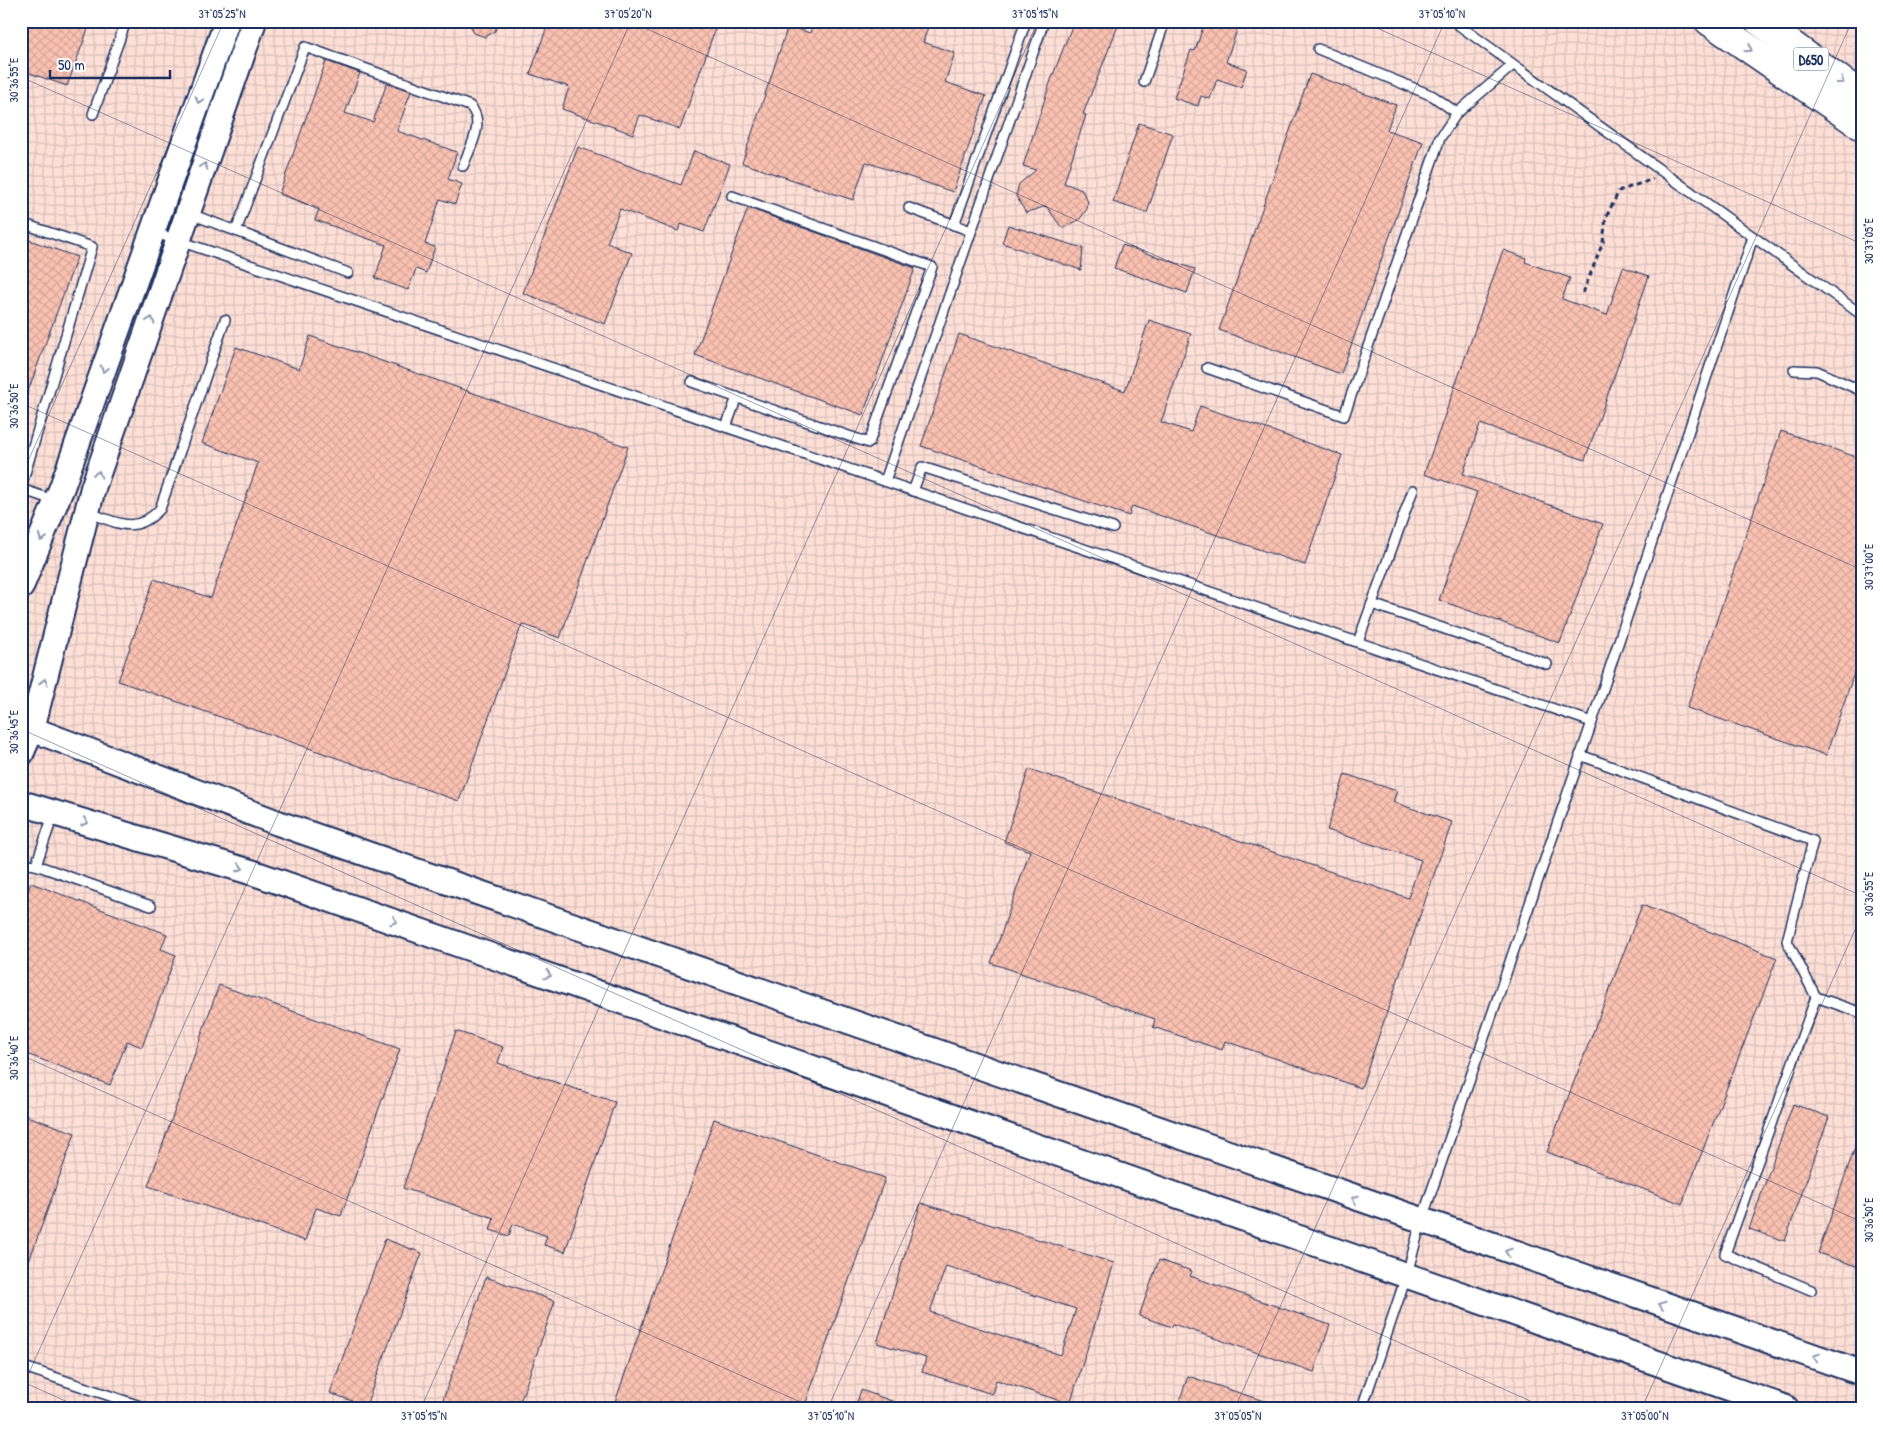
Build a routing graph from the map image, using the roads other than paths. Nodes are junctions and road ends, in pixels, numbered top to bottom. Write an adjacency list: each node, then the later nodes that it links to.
1 (126, 21): 15 (lane)
2 (227, 21): 25 (street, one-way to 25)
3 (254, 21): 20 (street, one-way to 3)
4 (1026, 21): 22 (lane)
5 (1044, 21): 24 (lane)
6 (1165, 21): 12 (lane)
7 (1453, 21): 11 (lane)
8 (1709, 21): 16 (highway, one-way to 16)
9 (1759, 21): 13 (highway, D650, one-way to 13)
10 (1318, 49): 14 (lane)
11 (1514, 65): 14 (lane); 26 (lane)
12 (1144, 82)
13 (1862, 96)
14 (1457, 113): 31 (lane)
15 (93, 114)
16 (1862, 126)
17 (463, 166): 23 (lane)
18 (732, 196): 35 (lane)
19 (909, 208): 22 (lane)
20 (188, 213): 23 (lane); 27 (street)
21 (21, 222): 38 (lane)
22 (954, 224): 24 (lane)
23 (236, 231): 28 (lane)
24 (971, 231): 37 (lane)
25 (153, 232): 27 (lane); 41 (street, one-way to 41)
26 (1753, 237): 29 (lane); 48 (lane)
27 (179, 240): 36 (lane); 42 (street, one-way to 27)
28 (348, 273)
29 (1862, 315)
30 (225, 320): 42 (lane)
31 (1207, 368)
32 (1794, 370): 34 (lane)
33 (692, 382): 35 (lane)
34 (1862, 391)
35 (737, 398): 36 (lane)
36 (726, 427): 37 (lane)
37 (885, 481): 40 (lane)
38 (21, 488): 41 (lane)
39 (1413, 490): 45 (lane)
40 (913, 491): 43 (lane); 46 (lane)
41 (56, 501): 44 (street, one-way to 44)
42 (87, 512): 49 (street, one-way to 42)
43 (1112, 528)
44 (21, 588)
45 (1372, 604): 46 (lane); 47 (lane)
46 (1358, 642): 48 (lane)
47 (1547, 664)
48 (1592, 722): 51 (lane)
49 (26, 727): 50 (street); 59 (street, one-way to 49)
50 (21, 754)
51 (1580, 755): 57 (lane); 59 (lane)
52 (21, 803): 53 (street)
53 (54, 813): 55 (lane); 60 (street, one-way to 60)
54 (21, 863): 55 (lane)
55 (36, 865): 56 (lane)
56 (151, 906)
57 (1816, 996): 58 (lane); 61 (lane)
58 (1862, 1012)
59 (1421, 1222): 60 (lane); 63 (street, one-way to 59)
60 (1407, 1274): 65 (lane); 66 (street)
61 (1811, 1290)
62 (21, 1366): 64 (lane)
63 (1862, 1373)
64 (146, 1408)
65 (1362, 1408)
66 (1786, 1408)

